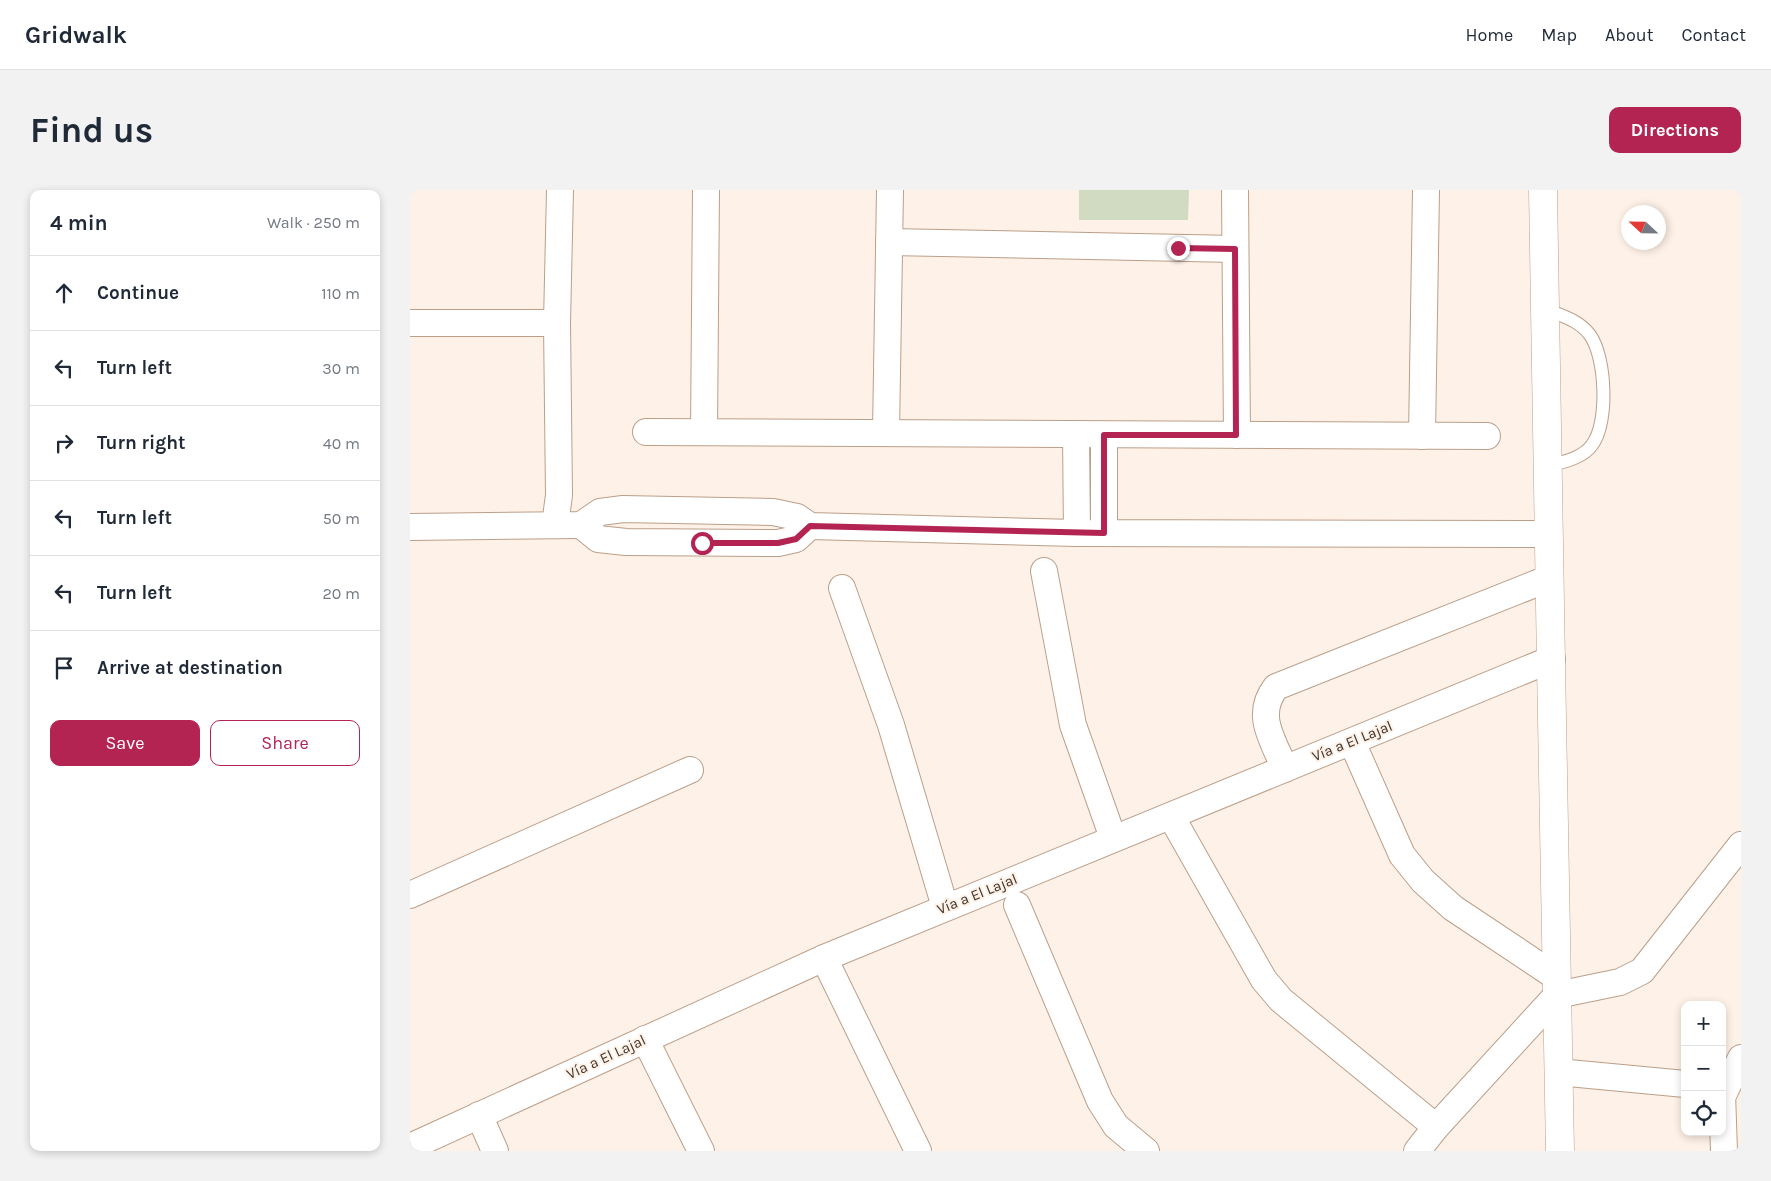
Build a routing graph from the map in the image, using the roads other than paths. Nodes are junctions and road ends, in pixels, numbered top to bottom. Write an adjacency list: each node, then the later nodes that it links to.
1 (560, 190): 11 (street)
2 (706, 190): 13 (street)
3 (890, 190): 7 (street)
4 (1235, 190): 8 (street)
5 (1426, 190): 18 (street)
6 (1543, 190): 9 (street)
7 (889, 242): 8 (street); 14 (street)
8 (1235, 249): 17 (street)
9 (1545, 309): 20 (street); 20 (lane)
10 (410, 323): 11 (street)
11 (557, 323): 21 (street)
12 (646, 432): 13 (street)
13 (704, 432): 14 (street)
14 (886, 433): 15 (street)
15 (1076, 435): 16 (street); 24 (street)
16 (1104, 435): 17 (street); 23 (street)
17 (1236, 435): 18 (street)
18 (1422, 436): 19 (street)
19 (1487, 436)
20 (1548, 466): 25 (street)
21 (555, 525): 22 (street); 24 (street)
22 (410, 527)
23 (1104, 533): 24 (street); 25 (street)
24 (1077, 534)
25 (1549, 534): 27 (street)
26 (1044, 571): 34 (street)
27 (1550, 578): 29 (street); 31 (street)
28 (842, 588): 38 (street)
29 (1552, 659): 30 (street, Vía a El Lajal); 40 (street)
30 (1352, 742): 31 (street, Vía a El Lajal); 40 (street)
31 (1285, 769): 33 (street, Vía a El Lajal)
32 (690, 770): 36 (street)
33 (1171, 816): 34 (street, Vía a El Lajal); 47 (street)
34 (1113, 838): 38 (street, Vía a El Lajal)
35 (1741, 845): 40 (street)
36 (410, 895)
37 (1017, 905): 53 (street)
38 (945, 907): 39 (street, Vía a El Lajal)
39 (824, 958): 41 (street, Vía a El Lajal); 52 (street)
40 (1556, 985): 43 (street); 47 (street)
41 (645, 1039): 46 (street, Vía a El Lajal); 51 (street)
42 (1741, 1058): 45 (street)
43 (1558, 1072): 44 (street); 55 (street)
44 (1681, 1084)
45 (1724, 1091)
46 (479, 1116): 49 (street, Vía a El Lajal); 50 (street)
47 (1436, 1127): 54 (street)
48 (1724, 1136): 56 (street)
49 (410, 1147)
50 (495, 1151)
51 (702, 1151)
52 (918, 1151)
53 (1146, 1151)
54 (1417, 1151)
55 (1560, 1151)
56 (1724, 1151)

